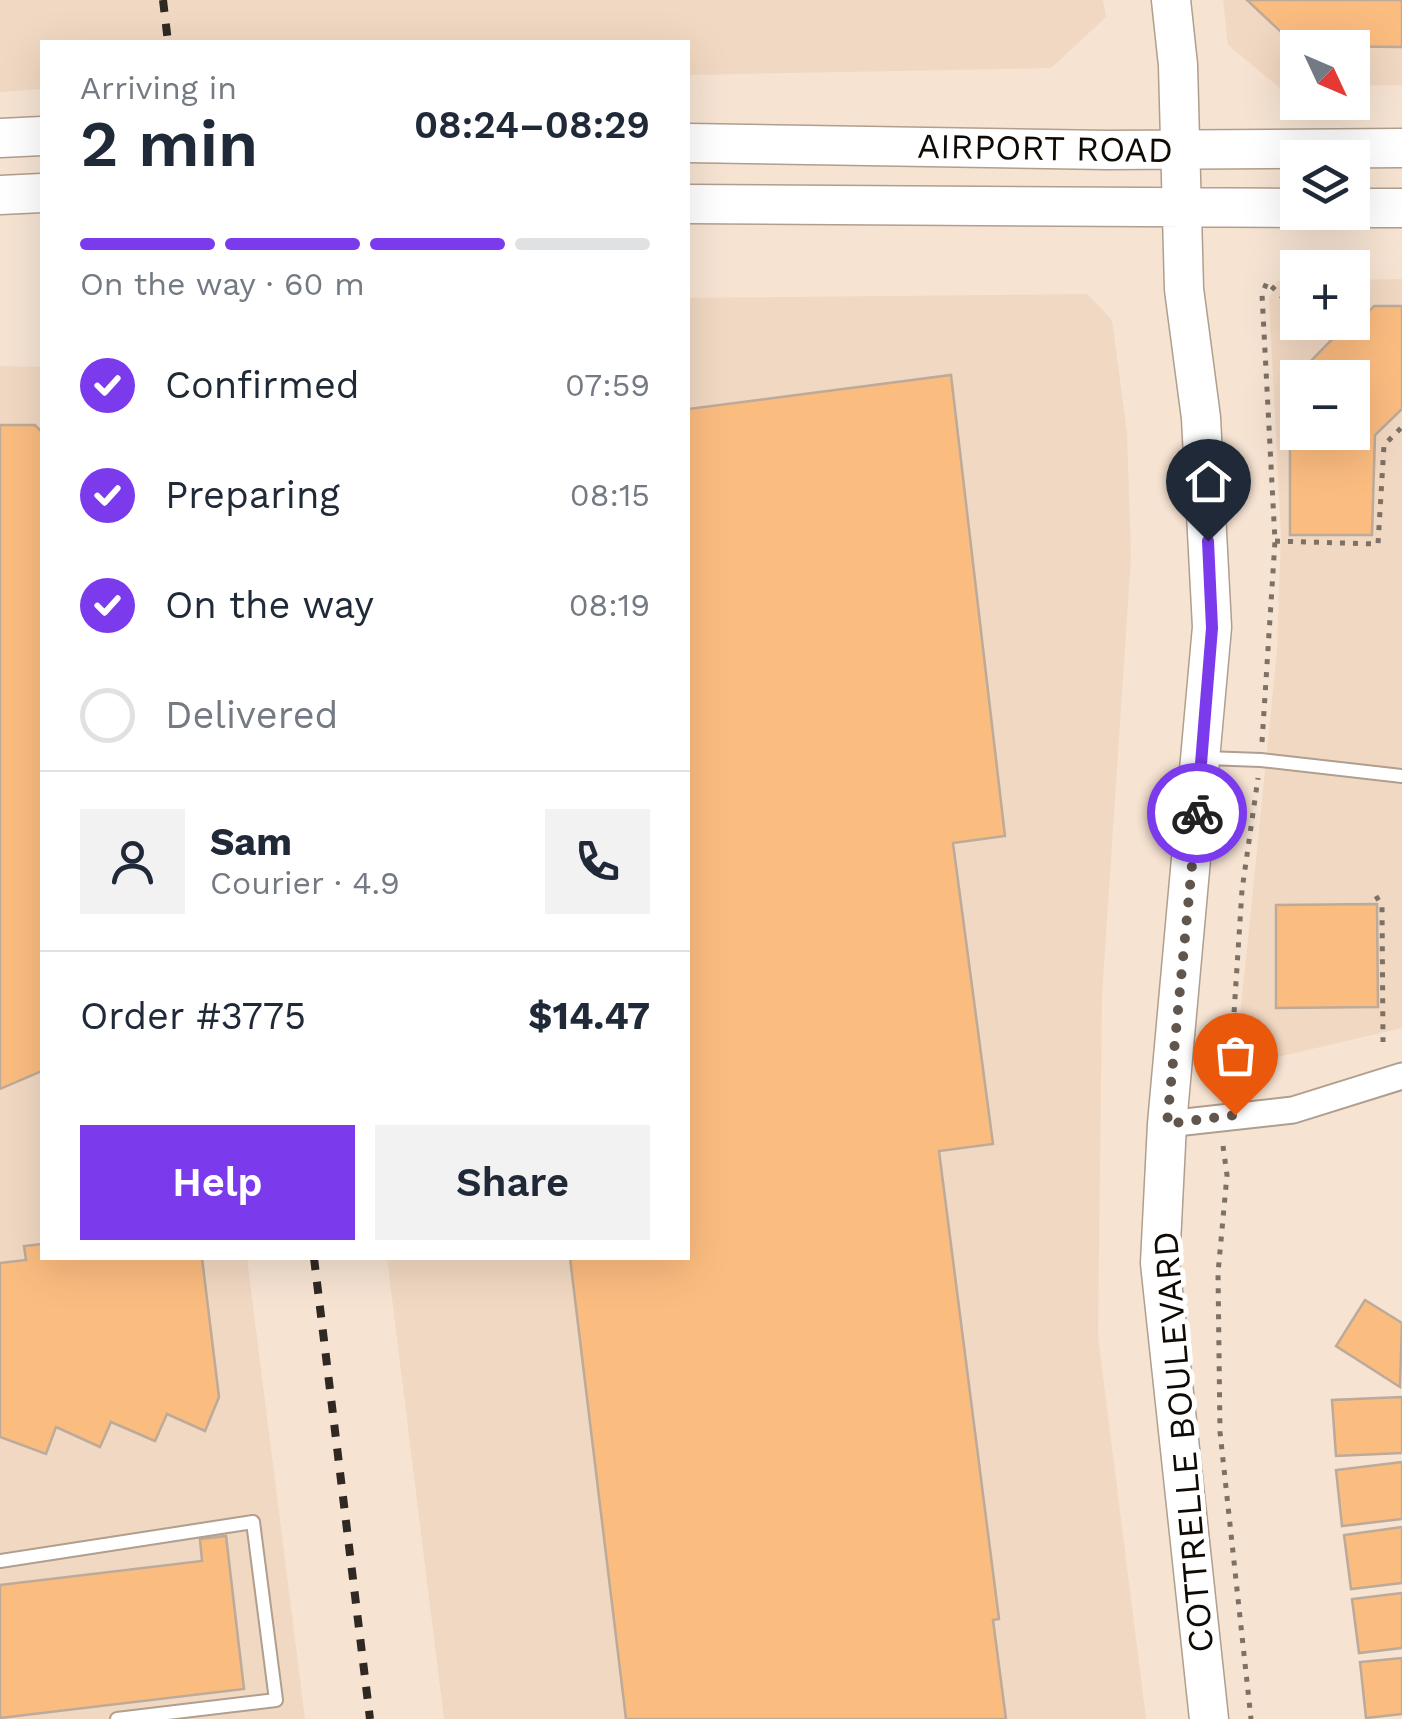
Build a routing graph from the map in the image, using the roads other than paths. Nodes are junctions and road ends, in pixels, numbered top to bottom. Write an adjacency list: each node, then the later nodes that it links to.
1 (1171, 0): 6 (main road, COTTRELLE BOULEVARD)
2 (40, 136): 3 (main road)
3 (0, 138)
4 (690, 143): 6 (main road, AIRPORT ROAD)
5 (1402, 148): 6 (main road, AIRPORT ROAD)
6 (1180, 149): 10 (main road, COTTRELLE BOULEVARD)
7 (40, 194): 8 (main road)
8 (0, 195)
9 (690, 204): 10 (main road, AIRPORT ROAD)
10 (1182, 208): 11 (main road, AIRPORT ROAD); 14 (main road, COTTRELLE BOULEVARD)
11 (1280, 208)
12 (1370, 208): 13 (main road)
13 (1402, 208)
14 (1202, 758): 15 (lane); 17 (main road, COTTRELLE BOULEVARD)
15 (1402, 776)
16 (1402, 1076): 17 (street)
17 (1167, 1124): 20 (main road, COTTRELLE BOULEVARD)
18 (0, 1561): 19 (lane)
19 (118, 1719)
20 (1209, 1719)

